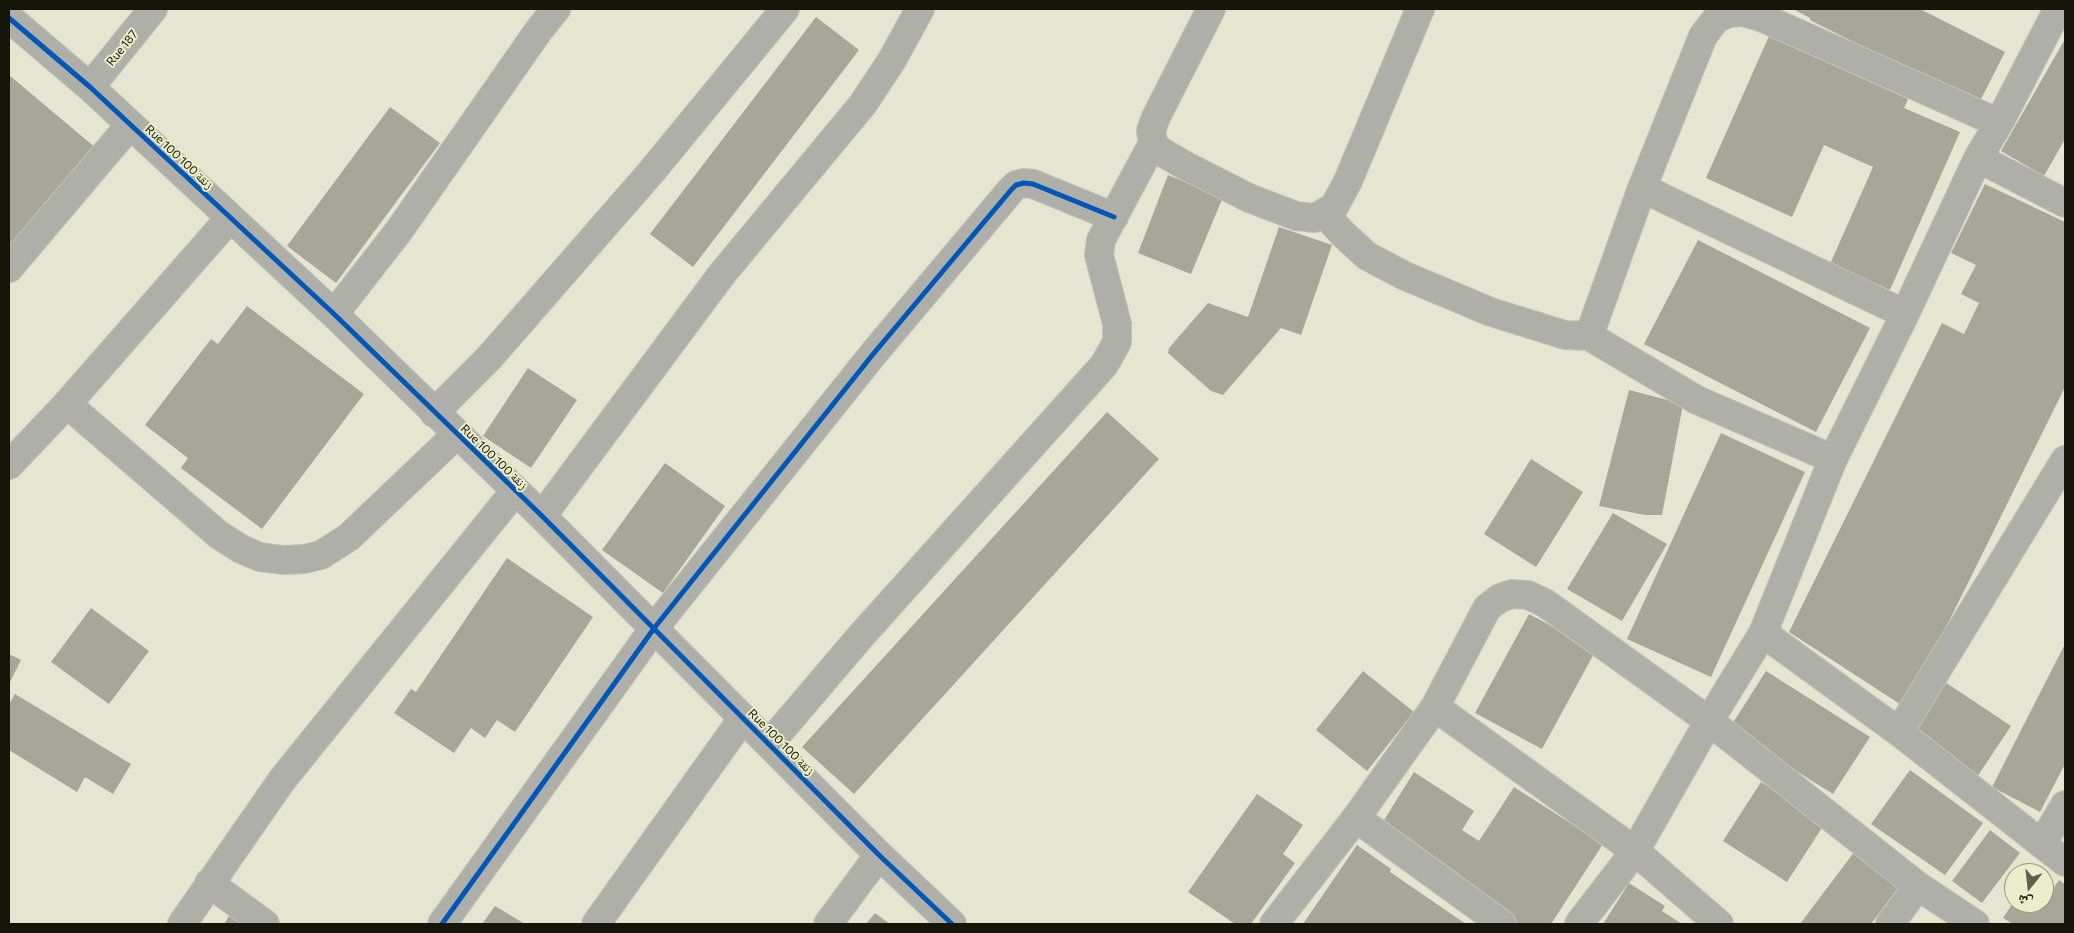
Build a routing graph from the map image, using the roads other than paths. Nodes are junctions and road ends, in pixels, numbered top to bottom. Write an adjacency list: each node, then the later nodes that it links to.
1 (153, 9): 9 (street, Rue 187)
2 (556, 9): 20 (street)
3 (784, 9): 24 (street)
4 (920, 9): 30 (street)
5 (1211, 9): 12 (street)
6 (1420, 9): 16 (street)
7 (2058, 9): 10 (street)
8 (9, 18): 9 (street, Rue 100 زنقة 100)
9 (90, 88): 11 (street, Rue 100 زنقة 100)
10 (1999, 123): 13 (street); 14 (street)
11 (130, 125): 17 (street, Rue 100 زنقة 100); 19 (street)
12 (1153, 143): 16 (street); 18 (street)
13 (1978, 158): 15 (street); 21 (street)
14 (1642, 188): 21 (street); 22 (street)
15 (2065, 203)
16 (1324, 213): 22 (street)
17 (229, 218): 20 (street, Rue 100 زنقة 100); 23 (street)
18 (1114, 218): 31 (street); 37 (street)
19 (9, 268)
20 (334, 314): 24 (street, Rue 100 زنقة 100)
21 (1905, 314): 26 (street)
22 (1589, 336): 26 (street)
23 (67, 404): 25 (street); 28 (street)
24 (434, 413): 25 (street, Rue 100 زنقة 100)
25 (456, 435): 29 (street, Rue 100 زنقة 100)
26 (1833, 459): 32 (street)
27 (2065, 460): 36 (street)
28 (9, 465)
29 (515, 491): 30 (street, Rue 100 زنقة 100); 44 (street)
30 (542, 516): 31 (street, Rue 100 زنقة 100)
31 (654, 628): 34 (street, Rue 100 زنقة 100); 48 (street)
32 (1763, 633): 35 (street); 36 (street)
33 (1435, 707): 35 (street); 39 (street); 41 (street)
34 (743, 718): 37 (street, Rue 100 زنقة 100); 49 (street)
35 (1709, 722): 41 (street); 45 (street)
36 (1899, 732): 40 (street)
37 (769, 744): 42 (street, Rue 100 زنقة 100)
38 (2065, 805): 40 (street)
39 (1356, 818): 52 (street); 53 (street)
40 (2043, 842): 43 (street)
41 (1635, 851): 54 (street); 55 (street)
42 (880, 855): 50 (street); 51 (street, Rue 100 زنقة 100)
43 (2065, 862)
44 (209, 883): 46 (street); 47 (street)
45 (1918, 886): 56 (street); 57 (street)
46 (182, 924)
47 (265, 924)
48 (442, 924)
49 (596, 924)
50 (828, 924)
51 (952, 924)
52 (1274, 924)
53 (1502, 924)
54 (1579, 924)
55 (1719, 924)
56 (1890, 924)
57 (1975, 924)

